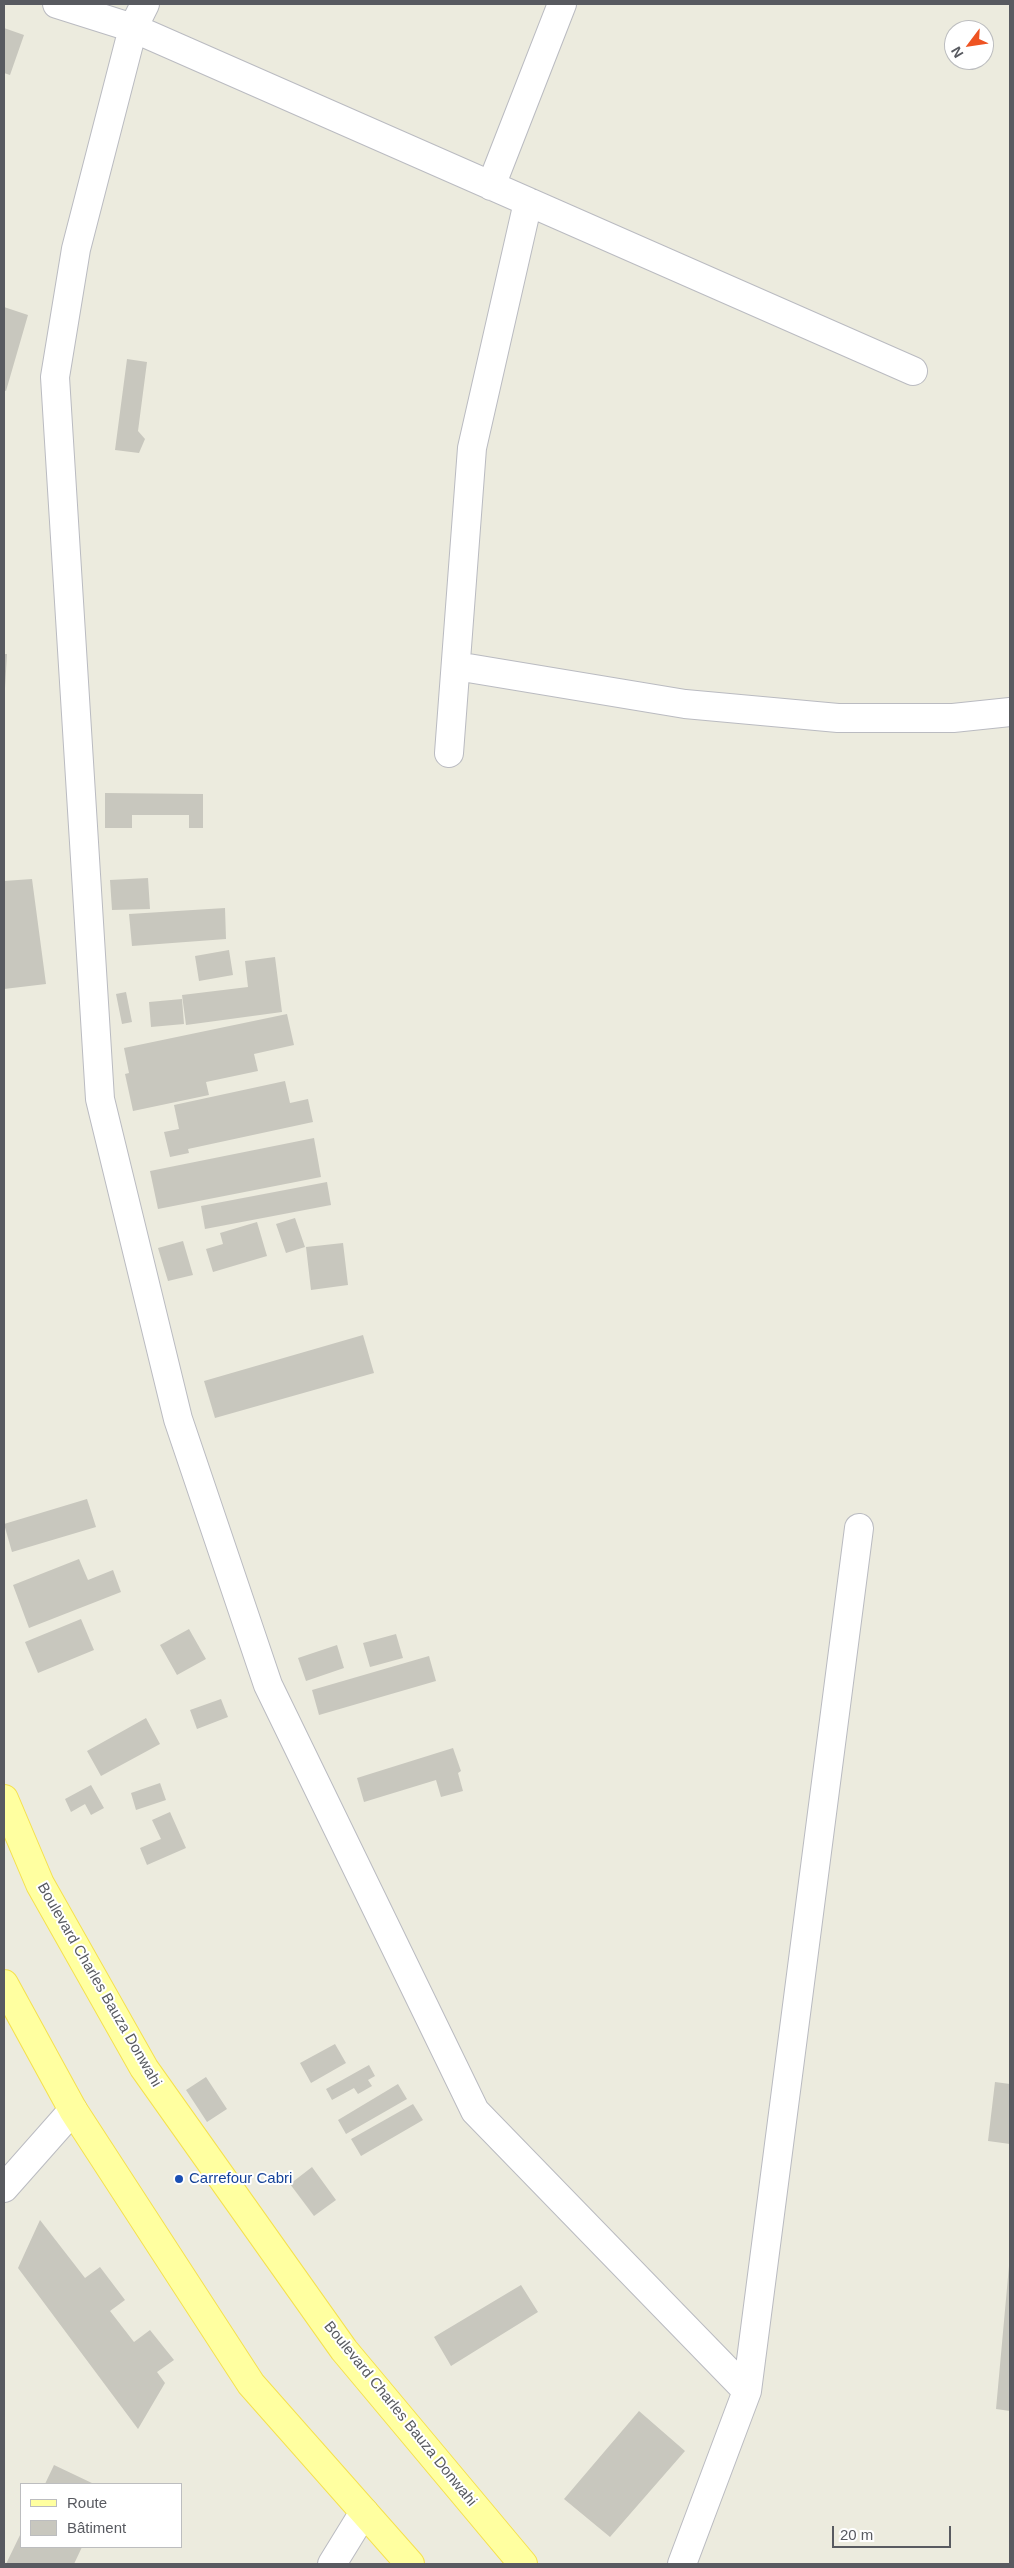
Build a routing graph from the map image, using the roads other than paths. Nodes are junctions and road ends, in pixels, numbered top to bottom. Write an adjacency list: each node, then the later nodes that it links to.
1 (57, 4): 4 (street)
2 (145, 4): 4 (street)
3 (562, 4): 5 (street)
4 (133, 28): 5 (street); 16 (street)
5 (491, 186): 6 (street)
6 (528, 202): 7 (street); 8 (street)
7 (913, 371)
8 (456, 666): 9 (street); 10 (street)
9 (1010, 712)
10 (448, 753)
11 (859, 1528): 16 (street)
12 (4, 1799): 20 (main road, Boulevard Charles Bauza Donwahi)
13 (4, 1984): 14 (main road)
14 (73, 2110): 15 (street); 17 (main road)
15 (4, 2188)
16 (746, 2391): 21 (street)
17 (364, 2512): 18 (street); 19 (main road)
18 (332, 2564)
19 (410, 2564)
20 (523, 2564)
21 (682, 2564)

